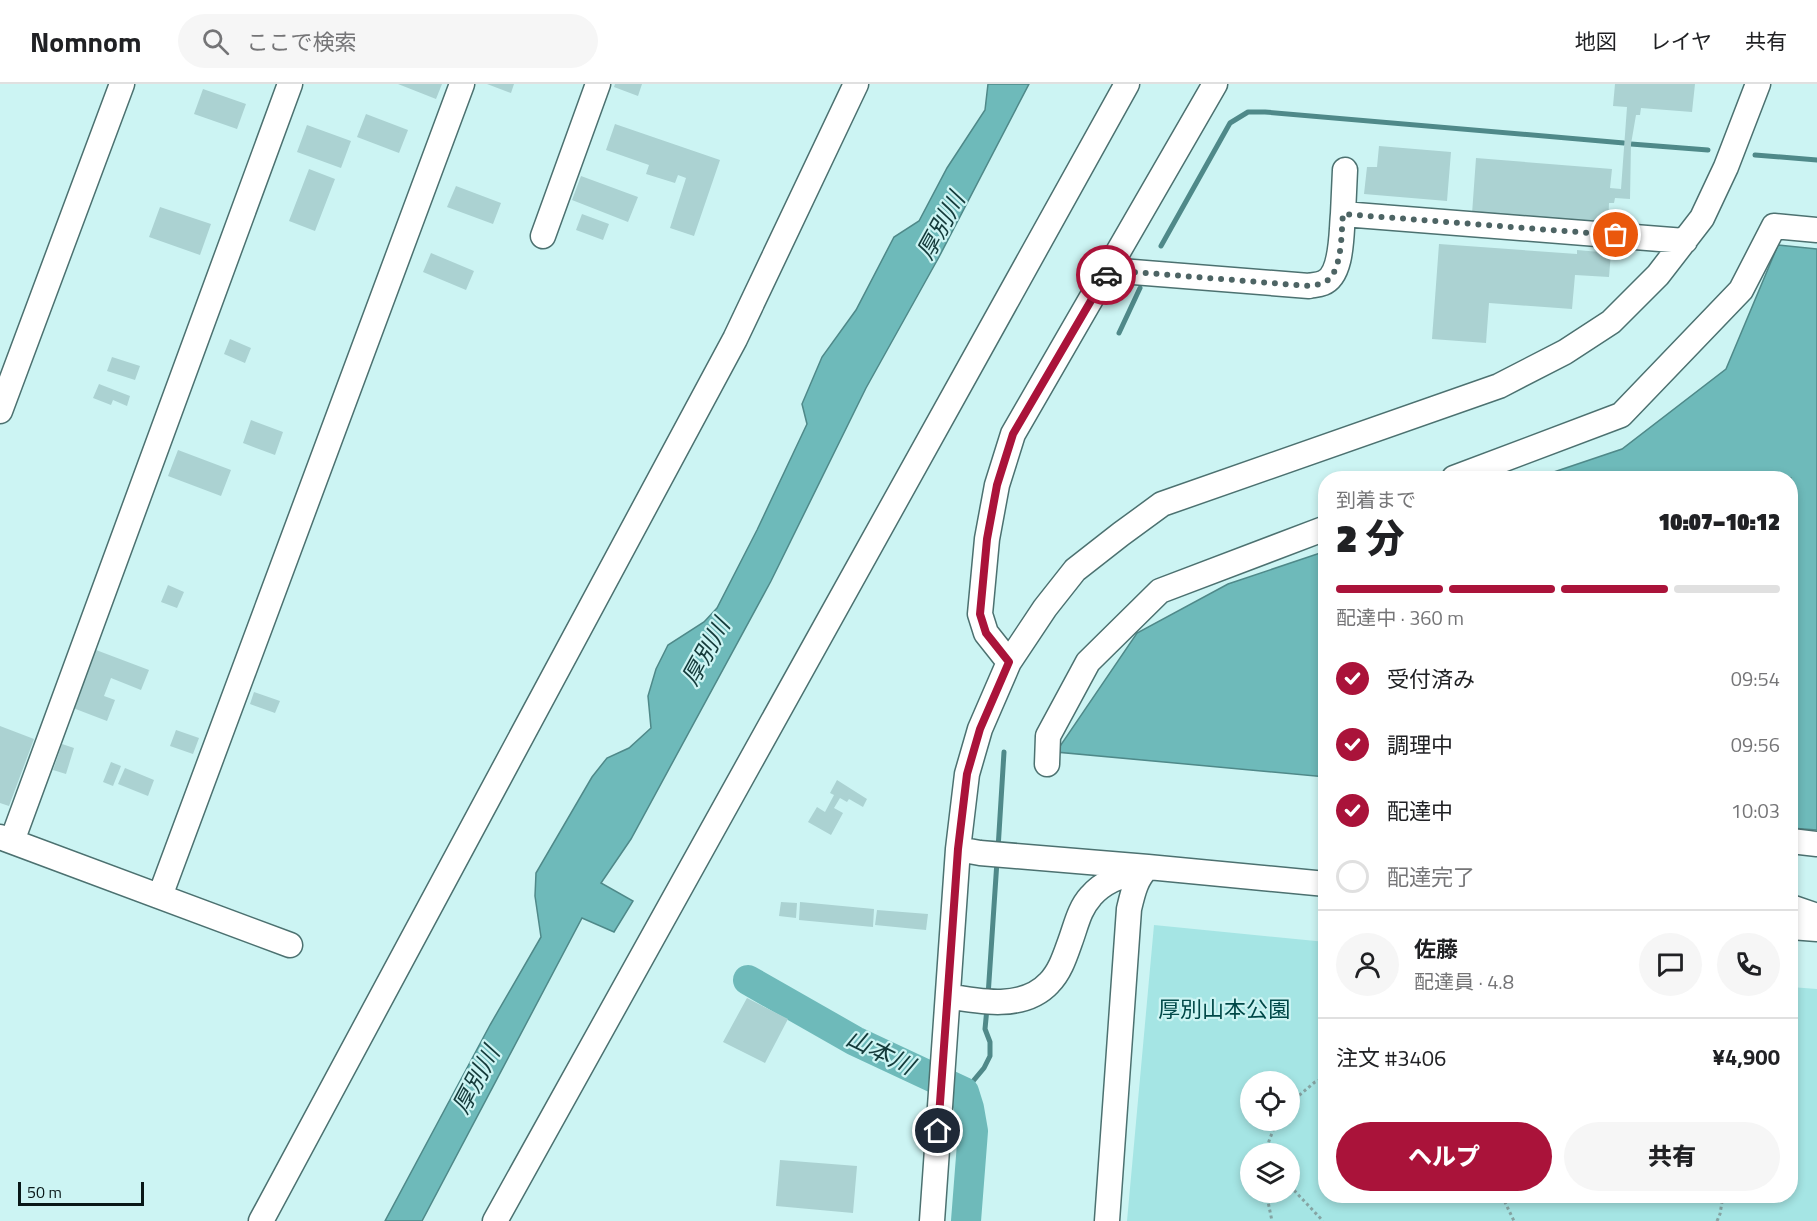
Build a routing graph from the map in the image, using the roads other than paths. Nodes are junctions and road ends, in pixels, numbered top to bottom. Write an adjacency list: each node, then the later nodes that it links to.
1 (123, 84): 15 (street)
2 (290, 84): 20 (street)
3 (462, 84): 26 (street)
4 (598, 84): 12 (street)
5 (856, 84): 35 (street)
6 (1127, 84): 36 (street)
7 (1215, 84): 14 (street)
8 (1758, 84): 13 (street)
9 (1345, 170): 10 (street)
10 (1343, 214): 13 (street); 14 (street)
11 (1817, 230): 16 (street)
12 (543, 236)
13 (1685, 241): 18 (street)
14 (1108, 270): 18 (street)
15 (0, 411)
16 (1473, 471)
17 (1318, 531): 19 (street)
18 (1009, 662): 23 (street)
19 (1047, 764)
20 (6, 839): 26 (street)
21 (1798, 842): 22 (street)
22 (1817, 844)
23 (969, 851): 24 (street); 34 (street)
24 (1148, 867): 25 (street); 34 (street); 38 (street)
25 (1318, 883)
26 (160, 896): 33 (street)
27 (1798, 910): 28 (street)
28 (1817, 916)
29 (1798, 927): 30 (street)
30 (1817, 928)
31 (1817, 934): 32 (street)
32 (1798, 935)
33 (290, 945)
34 (959, 998): 37 (street)
35 (261, 1221)
36 (495, 1221)
37 (932, 1221)
38 (1107, 1221)

